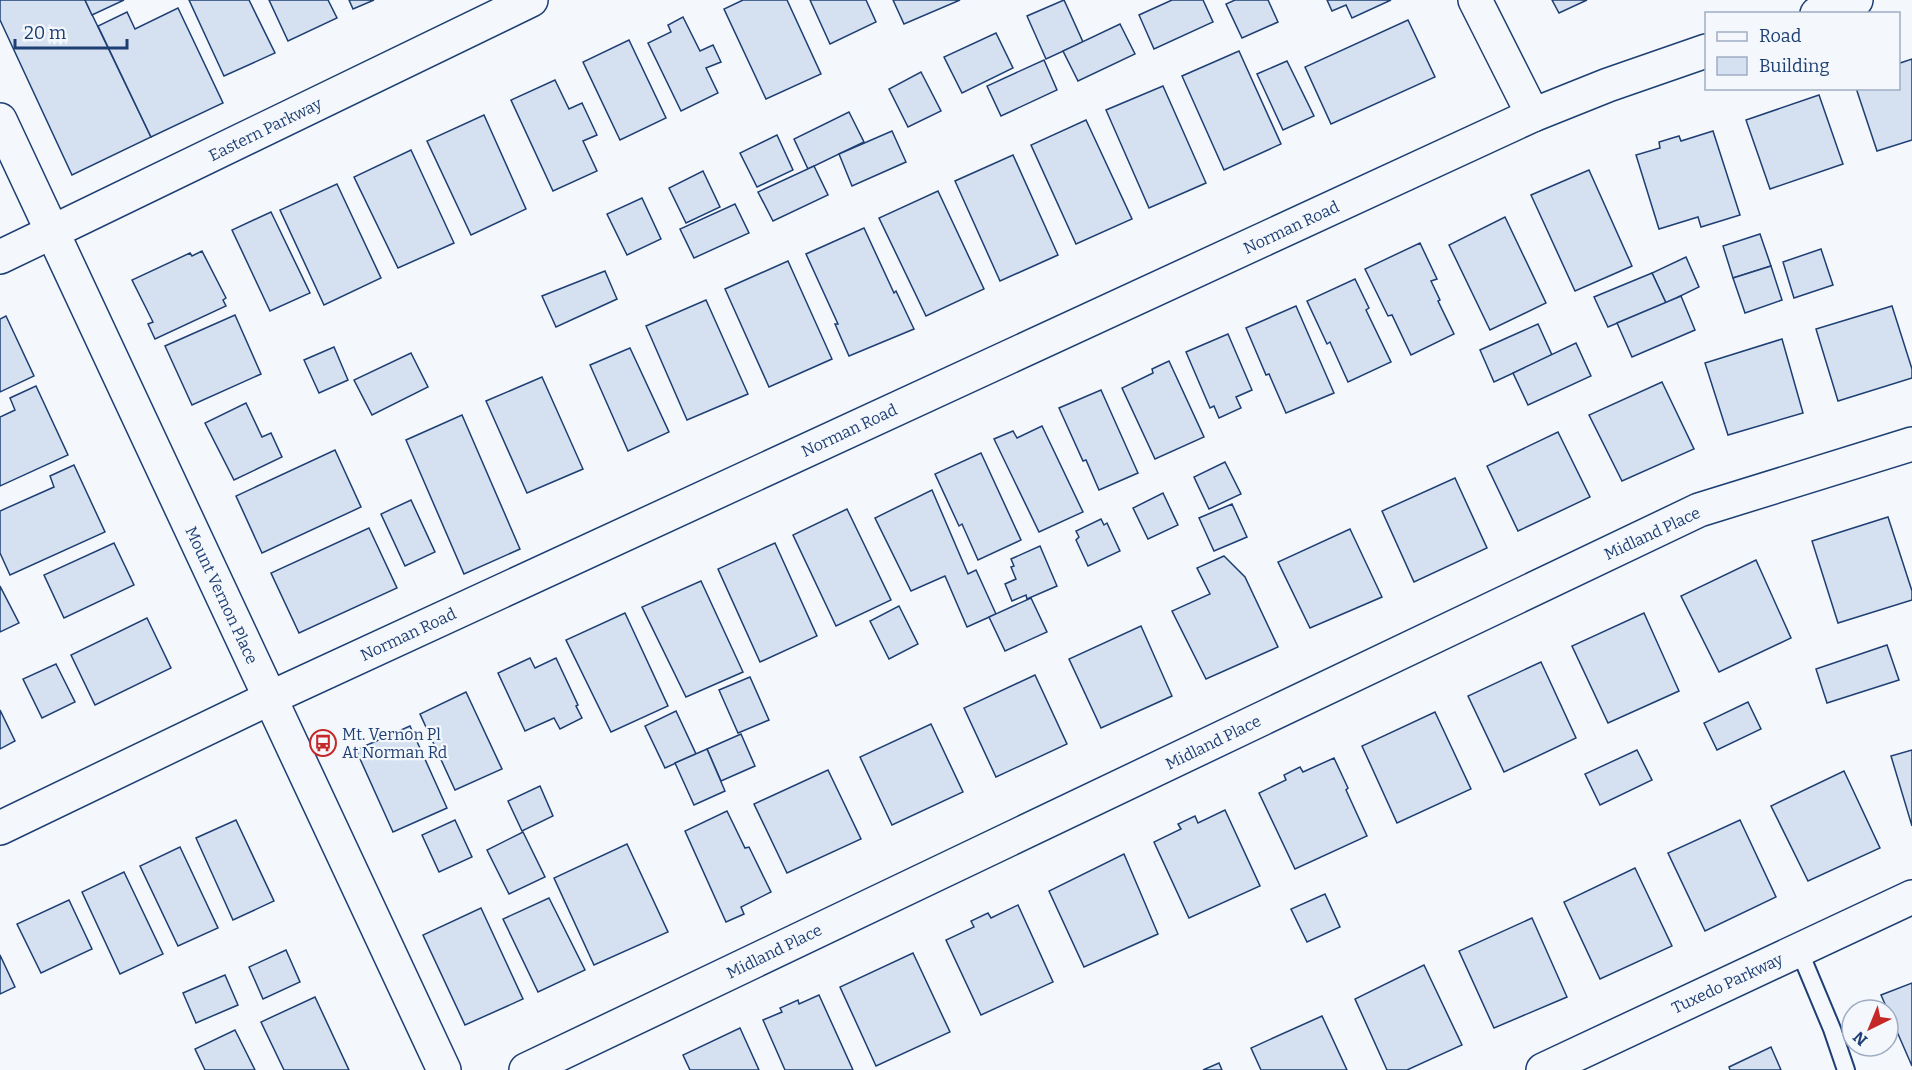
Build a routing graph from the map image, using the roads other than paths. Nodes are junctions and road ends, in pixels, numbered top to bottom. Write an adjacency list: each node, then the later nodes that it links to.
1 (531, 0): 8 (street, Eastern Parkway)
2 (1475, 0): 6 (street)
3 (1856, 0): 4 (street)
4 (1823, 12)
5 (1705, 52): 6 (street, Norman Road)
6 (1533, 115): 11 (street, Norman Road)
7 (0, 120): 8 (street, Mount Vernon Place)
8 (52, 232): 9 (street, Eastern Parkway); 11 (street, Mount Vernon Place)
9 (0, 257)
10 (1912, 444): 16 (street, Midland Place)
11 (270, 698): 12 (street, Norman Road); 15 (street, Mount Vernon Place)
12 (0, 828)
13 (1912, 897): 14 (street, Tuxedo Parkway)
14 (1799, 950): 17 (street, Tuxedo Parkway); 18 (lane)
15 (444, 1070)
16 (526, 1070)
17 (1543, 1070)
18 (1846, 1070)

